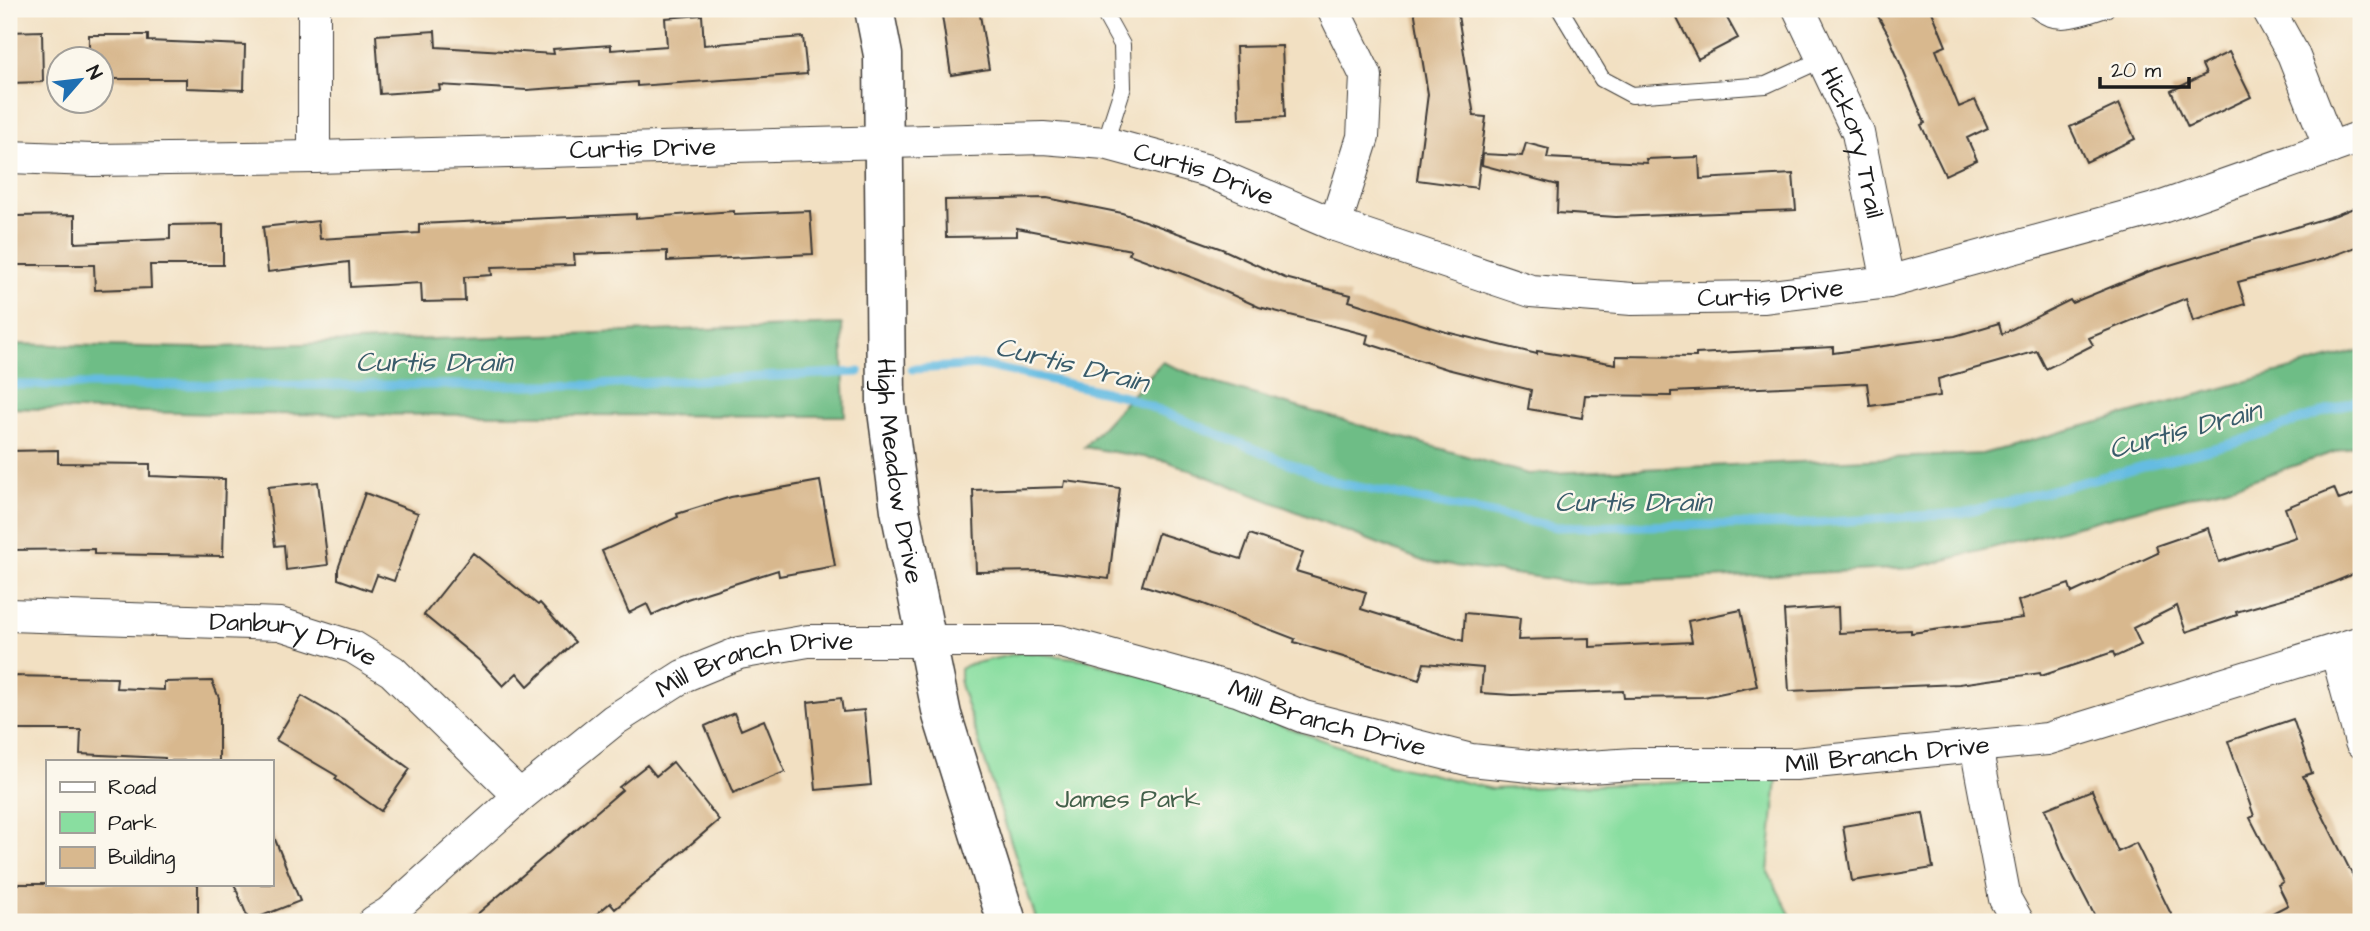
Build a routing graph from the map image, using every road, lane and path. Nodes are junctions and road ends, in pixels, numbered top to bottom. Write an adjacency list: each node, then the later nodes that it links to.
1 (314, 9): 16 (street)
2 (874, 9): 12 (street, High Meadow Drive)
3 (1102, 9): 13 (lane)
4 (1333, 9): 17 (street)
5 (1560, 9): 10 (lane)
6 (1799, 9): 10 (street, Hickory Trail)
7 (2035, 9): 8 (lane)
8 (2106, 9)
9 (2268, 9): 14 (street)
10 (1823, 59): 18 (street, Hickory Trail)
11 (2361, 137): 14 (street, Curtis Drive)
12 (883, 143): 13 (street, Curtis Drive); 16 (street, Curtis Drive); 20 (street, High Meadow Drive)
13 (1105, 143): 17 (street, Curtis Drive)
14 (2330, 148): 18 (street, Curtis Drive)
15 (9, 157): 16 (street, Curtis Drive)
16 (314, 157)
17 (1335, 225): 18 (street, Curtis Drive)
18 (1888, 282)
19 (9, 615): 24 (street, Danbury Drive)
20 (925, 642): 23 (street, Mill Branch Drive); 24 (street, Mill Branch Drive); 26 (street, High Meadow Drive)
21 (2349, 646): 22 (street); 23 (street, Mill Branch Drive)
22 (2361, 742)
23 (1976, 746): 27 (street)
24 (520, 796): 25 (street, Mill Branch Drive)
25 (374, 922)
26 (1007, 922)
27 (2018, 922)

